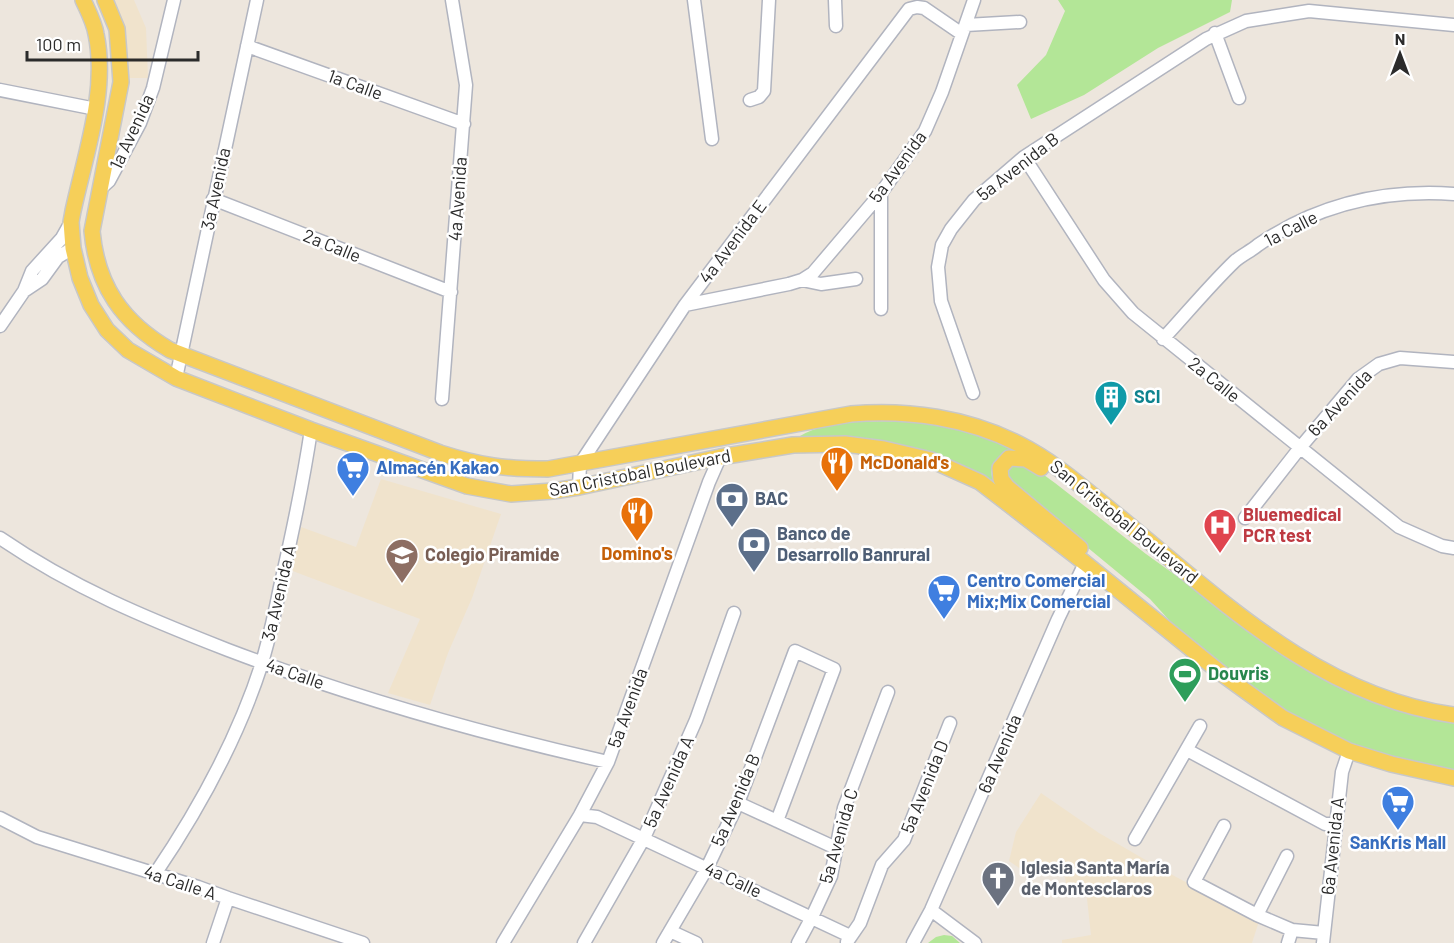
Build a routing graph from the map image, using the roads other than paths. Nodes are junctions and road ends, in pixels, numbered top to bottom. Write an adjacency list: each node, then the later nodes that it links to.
1 (83, 0): 19 (main road, San Cristobal Boulevard)
2 (105, 0): 23 (main road, San Cristobal Boulevard)
3 (174, 0): 23 (street, 1a Avenida)
4 (257, 0): 15 (street, 3a Avenida)
5 (452, 0): 20 (street, 4a Avenida)
6 (694, 0): 21 (street)
7 (769, 0): 18 (street)
8 (835, 0): 12 (street)
9 (974, 0): 13 (street, 5a Avenida)
10 (1020, 22): 13 (street)
11 (1454, 25): 14 (street, 5a Avenida B)
12 (836, 26)
13 (964, 29): 24 (street, 5a Avenida); 33 (street, 4a Avenida E)
14 (1210, 36): 17 (street); 22 (street, 5a Avenida B)
15 (247, 46): 20 (street, 1a Calle); 26 (street, 3a Avenida)
16 (0, 90): 19 (street)
17 (1239, 98)
18 (750, 100)
19 (96, 110): 27 (main road, San Cristobal Boulevard)
20 (464, 124): 32 (street, 4a Avenida)
21 (712, 138)
22 (1024, 157): 36 (street, 2a Calle); 40 (street, 5a Avenida B)
23 (100, 189): 37 (main road, San Cristobal Boulevard)
24 (881, 193): 30 (street, 5a Avenida); 34 (street)
25 (1454, 194): 36 (street, 1a Calle)
26 (213, 199): 32 (street, 2a Calle); 37 (street, 3a Avenida)
27 (71, 222): 28 (main road, San Cristobal Boulevard); 31 (street)
28 (73, 248): 31 (street); 39 (main road, San Cristobal Boulevard)
29 (856, 279): 30 (street)
30 (802, 280): 33 (street)
31 (24, 291): 35 (street)
32 (451, 292): 41 (street, 4a Avenida)
33 (685, 305): 46 (street, 4a Avenida E)
34 (881, 309)
35 (2, 320)
36 (1163, 339): 44 (street, 2a Calle)
37 (182, 354): 39 (street, 3a Avenida); 46 (main road, San Cristobal Boulevard)
38 (1454, 362): 44 (street, 6a Avenida)
39 (176, 378): 43 (main road, San Cristobal Boulevard)
40 (973, 393)
41 (442, 399)
42 (813, 420): 45 (main road); 46 (main road, San Cristobal Boulevard); 52 (main road, San Cristobal Boulevard)
43 (311, 430): 47 (main road, San Cristobal Boulevard); 55 (street, 3a Avenida A)
44 (1299, 448): 48 (street, 6a Avenida); 50 (street, 2a Calle)
45 (720, 458): 47 (main road, San Cristobal Boulevard); 51 (main road, San Cristobal Boulevard); 62 (street, 5a Avenida)
46 (580, 464): 47 (street)
47 (579, 487)
48 (1245, 518)
49 (0, 538): 55 (street, 4a Calle)
50 (1454, 548)
51 (1085, 563): 54 (main road, San Cristobal Boulevard); 77 (street, 6a Avenida)
52 (1194, 578): 54 (main road); 57 (main road, San Cristobal Boulevard)
53 (734, 613): 70 (street, 5a Avenida A)
54 (1182, 642): 61 (main road, San Cristobal Boulevard)
55 (262, 663): 62 (street, 4a Calle); 75 (street, 3a Avenida A)
56 (888, 692): 72 (street, 5a Avenida C)
57 (1454, 716)
58 (950, 723): 83 (street, 5a Avenida D)
59 (1200, 726): 60 (street)
60 (1187, 750): 68 (street); 71 (street)
61 (1349, 750): 63 (main road, San Cristobal Boulevard); 68 (street, 6a Avenida A)
62 (608, 762): 65 (street, 5a Avenida)
63 (1454, 778)
64 (738, 803): 67 (street); 67 (street, 5a Avenida B); 74 (street, 5a Avenida B)
65 (580, 815): 70 (street, 4a Calle); 86 (street, 5a Avenida)
66 (0, 818): 75 (street, 4a Calle A)
67 (777, 821): 72 (street)
68 (1335, 824): 82 (street, 6a Avenida A)
69 (1224, 826): 78 (street)
70 (644, 838): 74 (street, 4a Calle); 87 (street, 5a Avenida A)
71 (1135, 839)
72 (836, 848): 79 (street, 5a Avenida C)
73 (1287, 856): 78 (street)
74 (707, 868): 79 (street, 4a Calle); 81 (street, 5a Avenida B)
75 (155, 874): 76 (street, 4a Calle A)
76 (228, 898): 84 (street); 85 (street, 4a Calle A)
77 (931, 910): 91 (street, 6a Avenida); 92 (street)
78 (1257, 915): 80 (street)
79 (812, 917): 83 (street, 4a Calle); 90 (street, 5a Avenida C)
80 (1292, 930): 82 (street); 93 (street)
81 (670, 931): 88 (street, 5a Avenida B); 89 (street)
82 (1324, 938)
83 (848, 940)
84 (213, 943)
85 (363, 943)
86 (503, 943)
87 (584, 943)
88 (663, 943)
89 (696, 943)
90 (798, 943)
91 (913, 943)
92 (975, 943)
93 (1288, 943)

